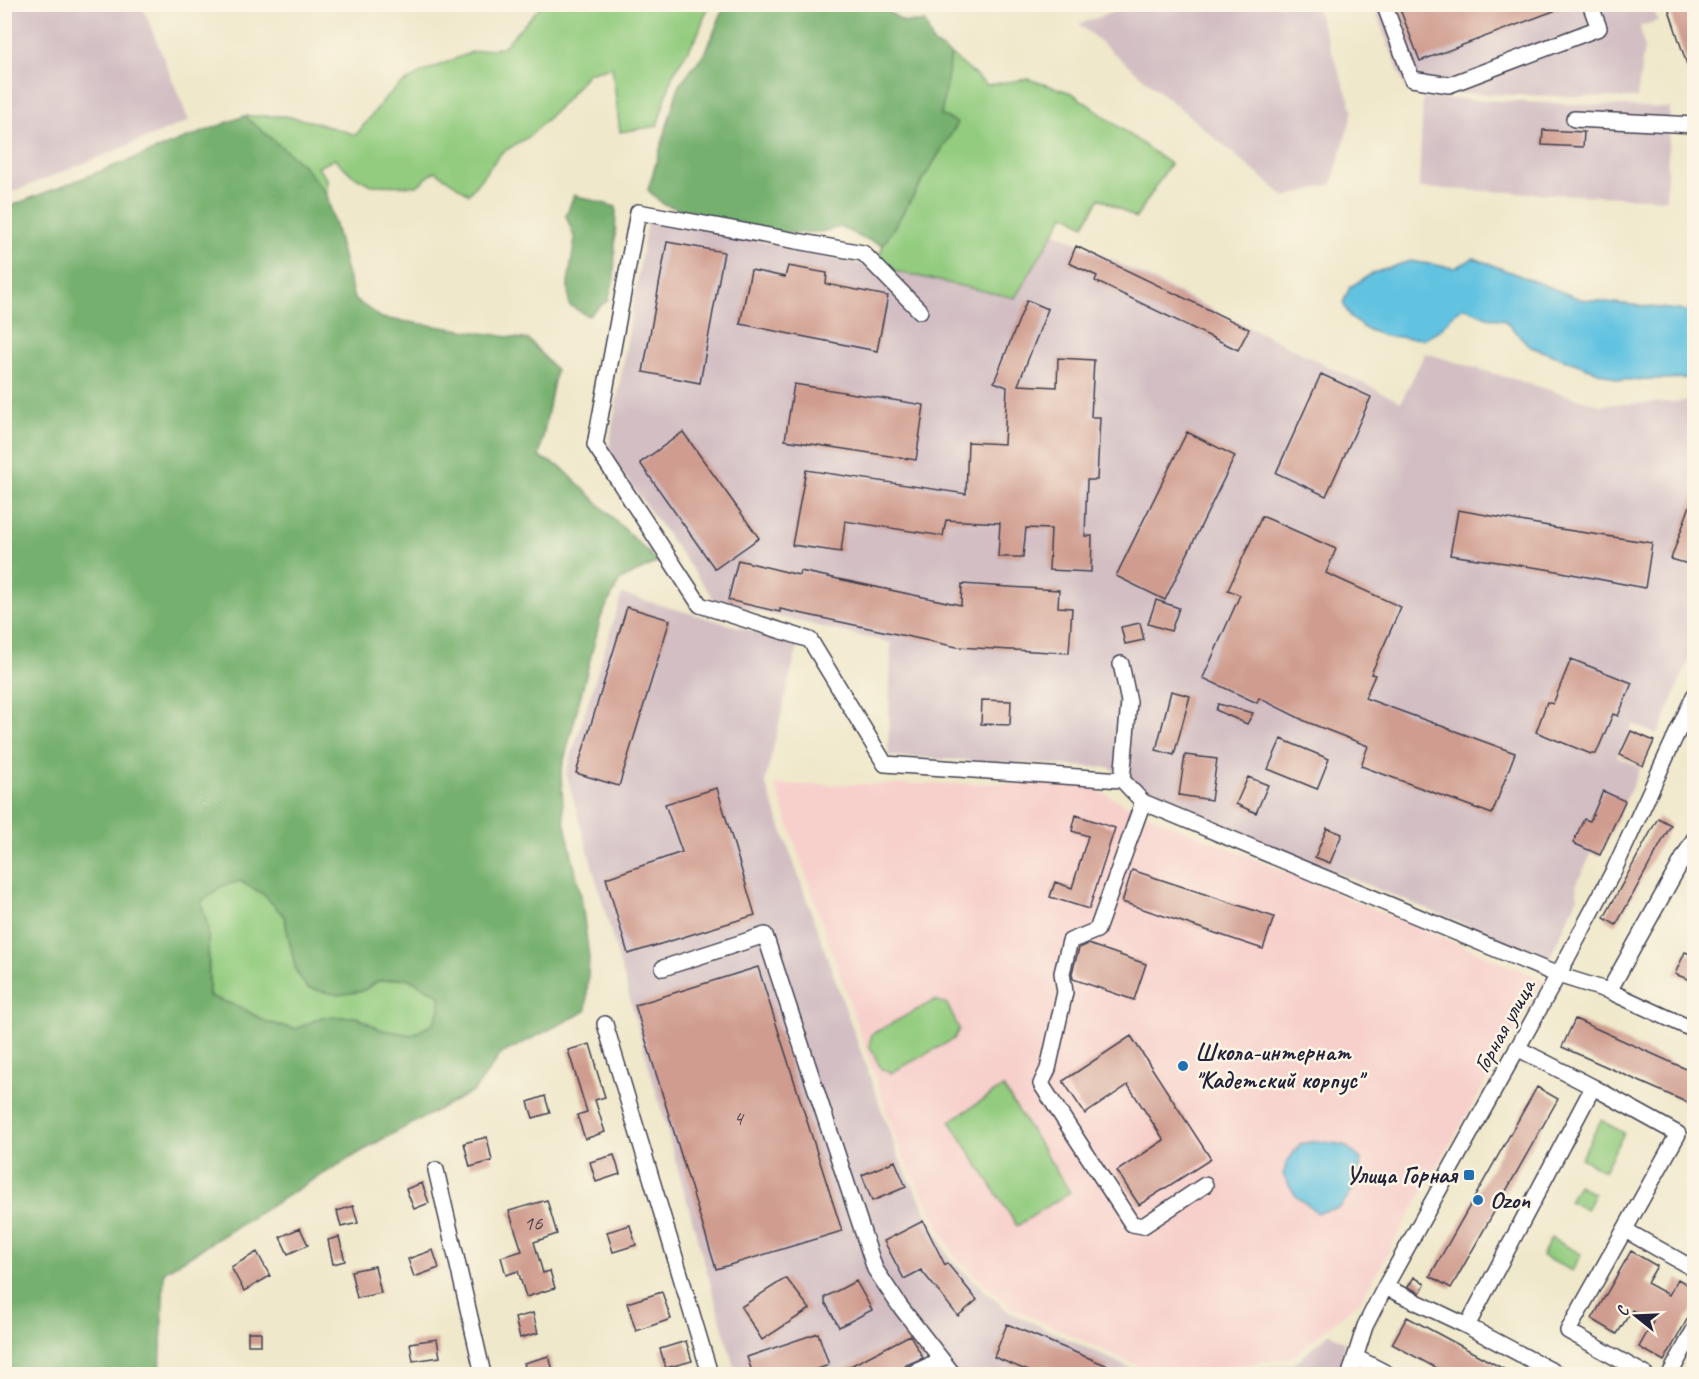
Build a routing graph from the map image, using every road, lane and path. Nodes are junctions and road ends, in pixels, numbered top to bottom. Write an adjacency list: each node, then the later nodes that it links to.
1 (1384, 4): 2 (street)
2 (1590, 4)
3 (1574, 119): 4 (street)
4 (1695, 124)
5 (920, 311): 8 (street)
6 (1122, 664): 8 (street)
7 (1695, 696): 12 (street, Горная улица)
8 (1122, 780): 9 (street)
9 (1143, 802): 12 (street); 19 (street)
10 (1695, 839): 13 (street)
11 (663, 968): 26 (street)
12 (1558, 975): 13 (street); 16 (street, Горная улица)
13 (1609, 991): 15 (street)
14 (605, 1024): 29 (street)
15 (1695, 1030)
16 (1517, 1048): 17 (street); 22 (street, Горная улица)
17 (1593, 1087): 20 (street); 23 (street)
18 (436, 1170): 28 (street)
19 (1205, 1185)
20 (1624, 1230): 21 (street); 27 (street)
21 (1695, 1269)
22 (1384, 1287): 23 (street); 25 (street, Горная улица)
23 (1467, 1326): 34 (street)
24 (1695, 1330): 35 (street)
25 (1355, 1357): 32 (street, Горная улица); 33 (street)
26 (941, 1360): 30 (street); 31 (street)
27 (1641, 1373)
28 (483, 1374)
29 (710, 1374)
30 (911, 1374)
31 (953, 1374)
32 (1350, 1374)
33 (1388, 1374)
34 (1558, 1374)
35 (1670, 1374)

